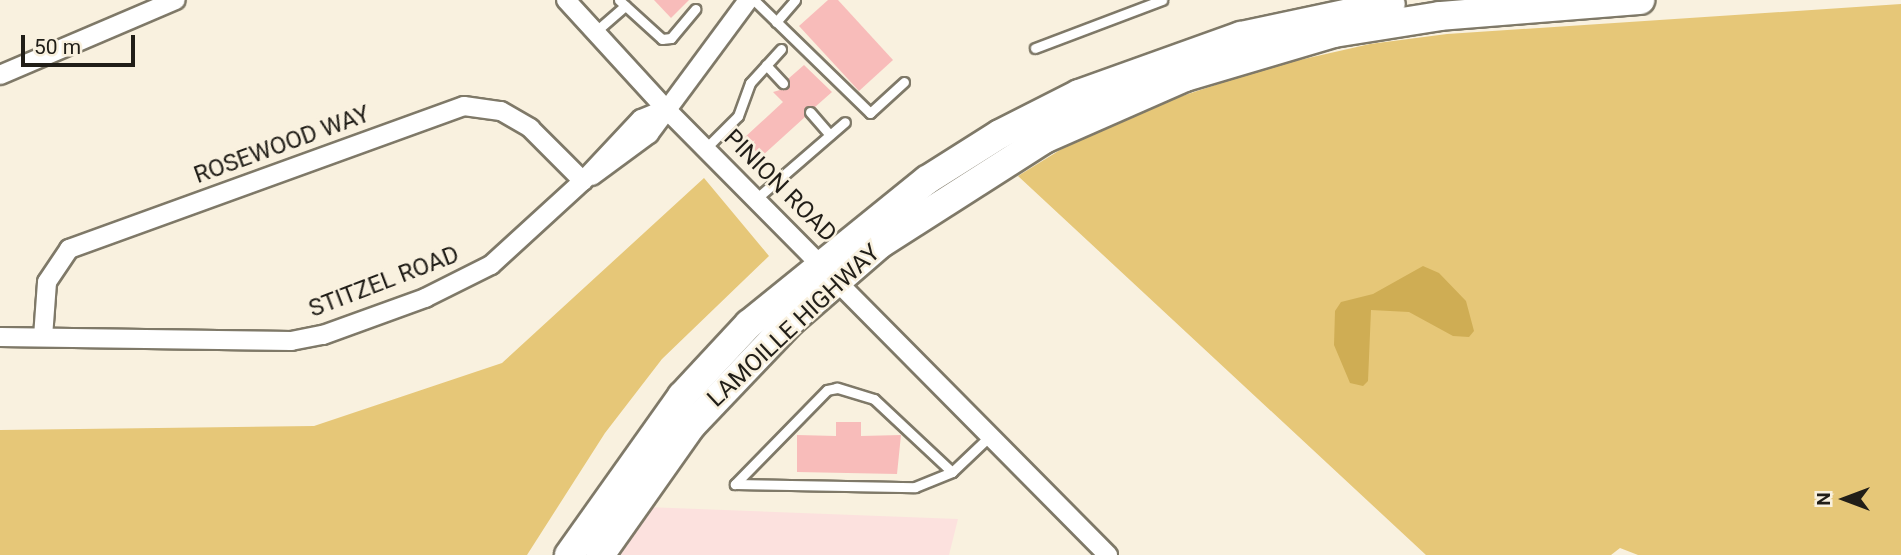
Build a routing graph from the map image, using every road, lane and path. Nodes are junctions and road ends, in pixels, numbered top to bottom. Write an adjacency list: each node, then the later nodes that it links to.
1 (176, 0): 15 (street)
2 (566, 0): 11 (street, PINION ROAD)
3 (795, 0): 10 (lane)
4 (1162, 0): 12 (lane)
5 (1427, 0): 25 (main road, LAMOILLE HIGHWAY)
6 (1640, 0): 25 (main road, LAMOILLE HIGHWAY)
7 (744, 2): 10 (lane); 18 (street, STITZEL ROAD)
8 (622, 3): 9 (lane); 11 (lane)
9 (695, 9)
10 (776, 22): 16 (lane)
11 (595, 32): 18 (street, PINION ROAD)
12 (1035, 48)
13 (781, 50): 14 (lane)
14 (766, 65): 17 (lane); 22 (lane)
15 (0, 75)
16 (904, 82)
17 (783, 83)
18 (666, 109): 22 (street, PINION ROAD); 23 (street, STITZEL ROAD)
19 (810, 113): 21 (lane)
20 (845, 122): 21 (lane)
21 (830, 135): 24 (lane)
22 (706, 148): 24 (street, PINION ROAD)
23 (583, 181): 27 (street, STITZEL ROAD); 27 (street, ROSEWOOD WAY)
24 (757, 198): 25 (street, PINION ROAD)
25 (830, 270): 28 (street, PINION ROAD); 30 (main road, LAMOILLE HIGHWAY); 31 (main road, LAMOILLE HIGHWAY)
26 (0, 337): 27 (street, STITZEL ROAD)
27 (43, 337)
28 (991, 435): 29 (lane); 32 (street, PINION ROAD)
29 (952, 472): 29 (lane)
30 (569, 555)
31 (600, 555)
32 (1108, 555)

